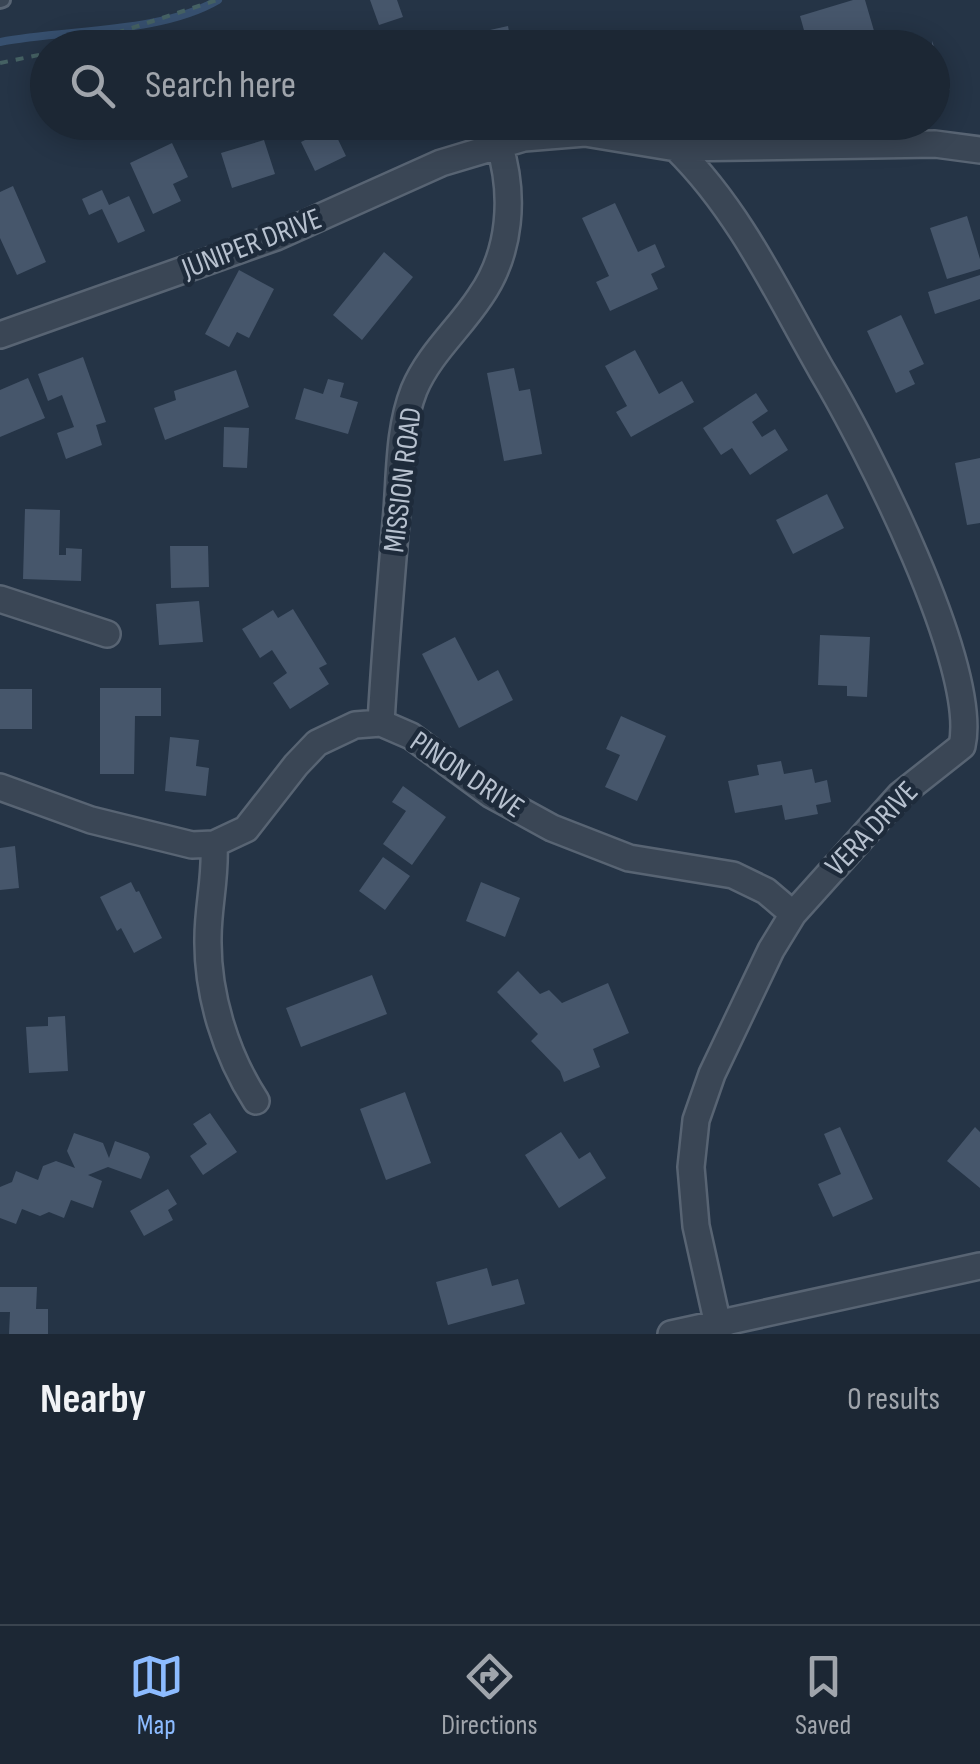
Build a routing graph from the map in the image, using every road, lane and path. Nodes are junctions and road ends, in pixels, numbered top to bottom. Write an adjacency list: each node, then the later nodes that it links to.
1 (217, 0): 2 (path)
2 (126, 30)
3 (30, 58): 4 (path)
4 (0, 64)
5 (518, 140): 7 (street, JUNIPER DRIVE)
6 (627, 140): 8 (street, JUNIPER DRIVE)
7 (499, 144): 10 (street, JUNIPER DRIVE); 13 (street, MISSION ROAD)
8 (676, 148): 9 (street, JUNIPER DRIVE); 14 (street, VERA DRIVE)
9 (980, 150)
10 (0, 335)
11 (0, 600): 12 (street)
12 (108, 634)
13 (382, 723): 16 (street, PINON DRIVE); 17 (street, PINON DRIVE)
14 (974, 739): 17 (street, VERA DRIVE)
15 (0, 787): 16 (street)
16 (214, 844): 18 (street)
17 (793, 914): 20 (street, VERA DRIVE)
18 (256, 1101)
19 (980, 1266): 20 (street)
20 (718, 1329): 21 (street)
21 (671, 1334)

